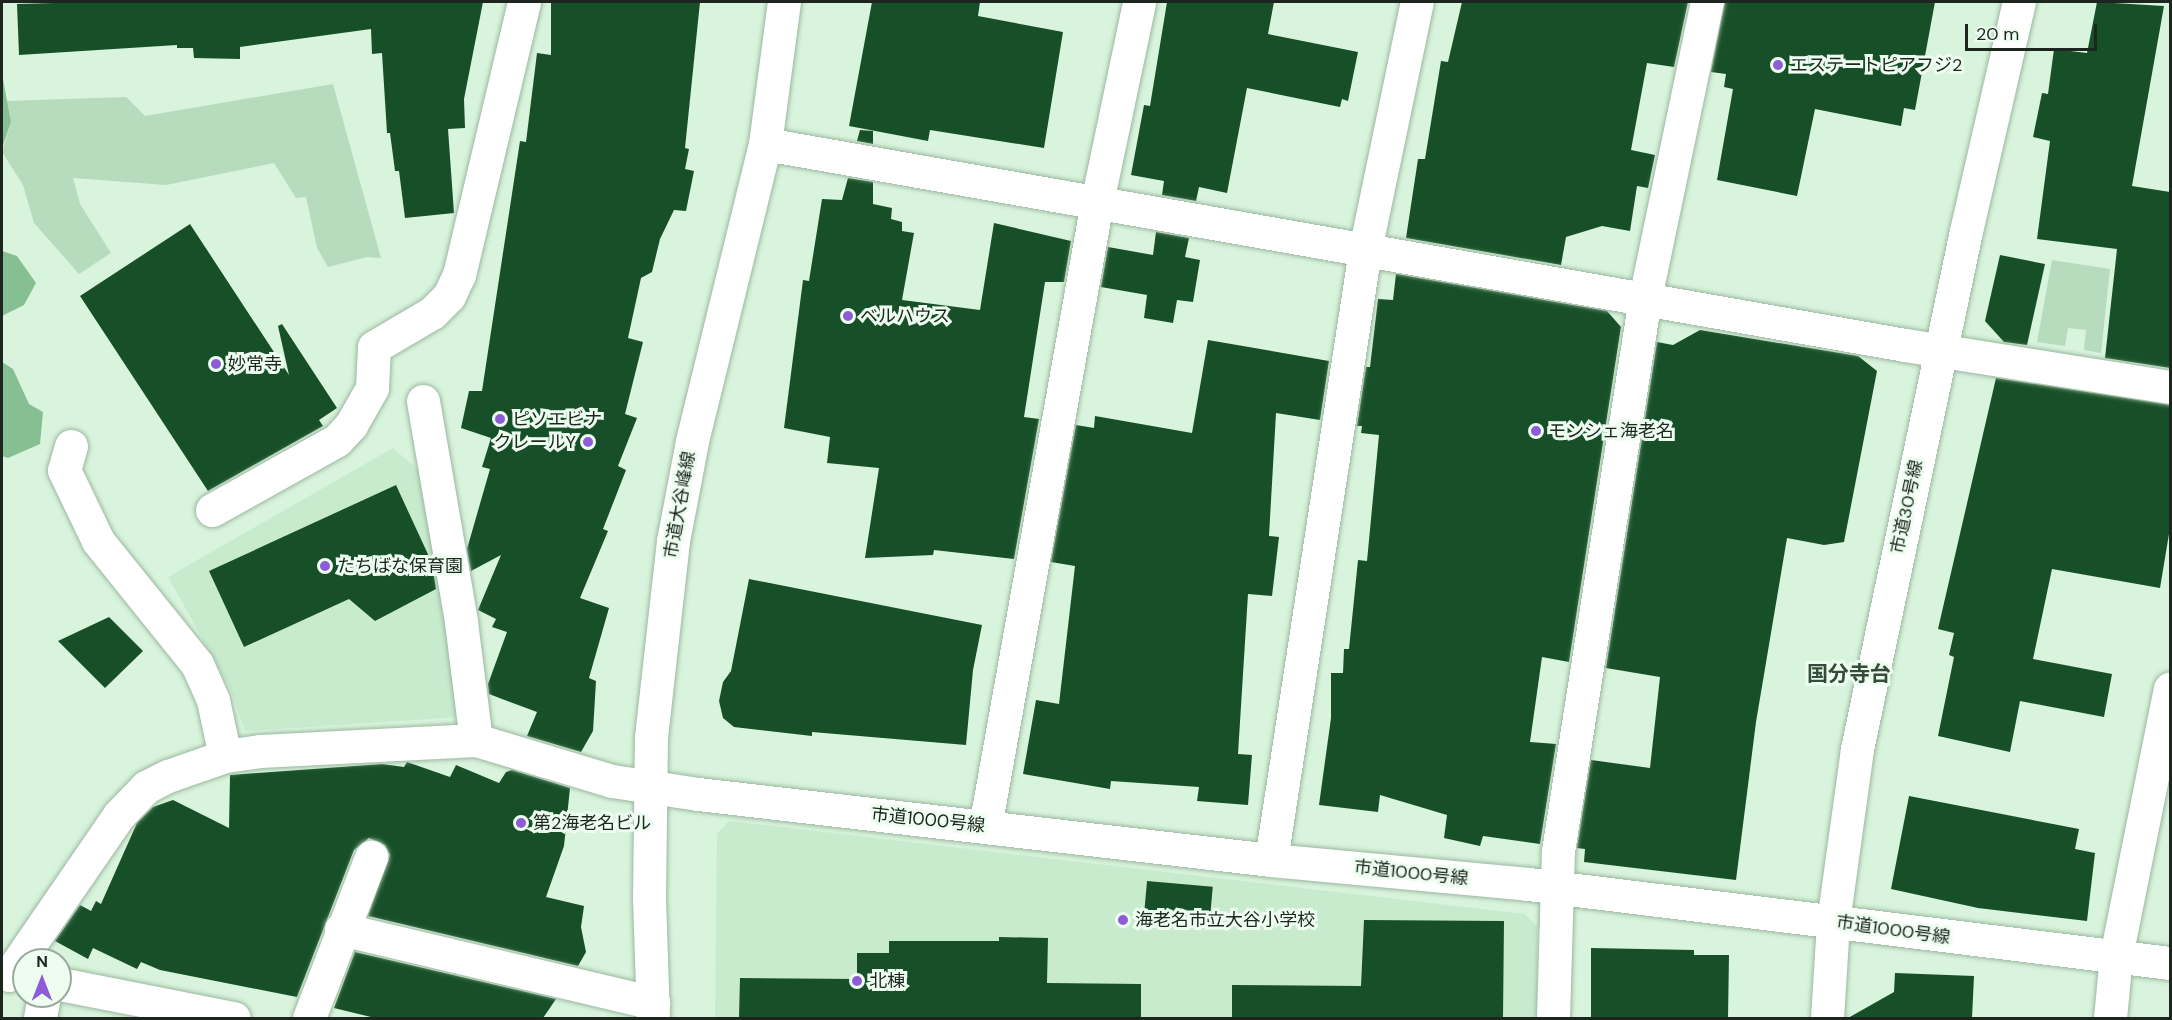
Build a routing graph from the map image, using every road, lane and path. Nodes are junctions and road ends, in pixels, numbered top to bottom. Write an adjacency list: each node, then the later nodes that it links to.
1 (524, 2): 15 (street)
2 (784, 2): 7 (street, 市道大谷峰線)
3 (1139, 2): 8 (street)
4 (1417, 2): 9 (street)
5 (1707, 2): 10 (street)
6 (2019, 2): 11 (street, 市道30号線)
7 (765, 144): 8 (street); 19 (street, 市道大谷峰線)
8 (1097, 202): 9 (street); 20 (street)
9 (1365, 250): 10 (street); 22 (street)
10 (1645, 298): 11 (street); 23 (street)
11 (1940, 351): 12 (street); 24 (street, 市道30号線)
12 (2170, 387)
13 (423, 401): 17 (street)
14 (72, 446): 18 (street)
15 (212, 510)
16 (2170, 688): 26 (street)
17 (476, 740): 18 (street, 市道1000号線); 19 (street, 市道1000号線)
18 (225, 756): 28 (street, 市道1000号線)
19 (651, 787): 20 (street, 市道1000号線); 30 (street, 市道大谷峰線)
20 (985, 827): 22 (street, 市道1000号線)
21 (371, 857): 25 (street)
22 (1271, 860): 23 (street, 市道1000号線)
23 (1555, 889): 24 (street, 市道1000号線); 33 (street)
24 (1833, 922): 26 (street, 市道1000号線); 34 (street, 市道30号線)
25 (341, 929): 30 (street); 32 (street)
26 (2116, 956): 27 (street, 市道1000号線); 35 (street)
27 (2170, 963)
28 (11, 975)
29 (72, 986): 31 (street)
30 (653, 1010)
31 (234, 1018)
32 (309, 1018)
33 (1553, 1018)
34 (1827, 1018)
35 (2110, 1018)

